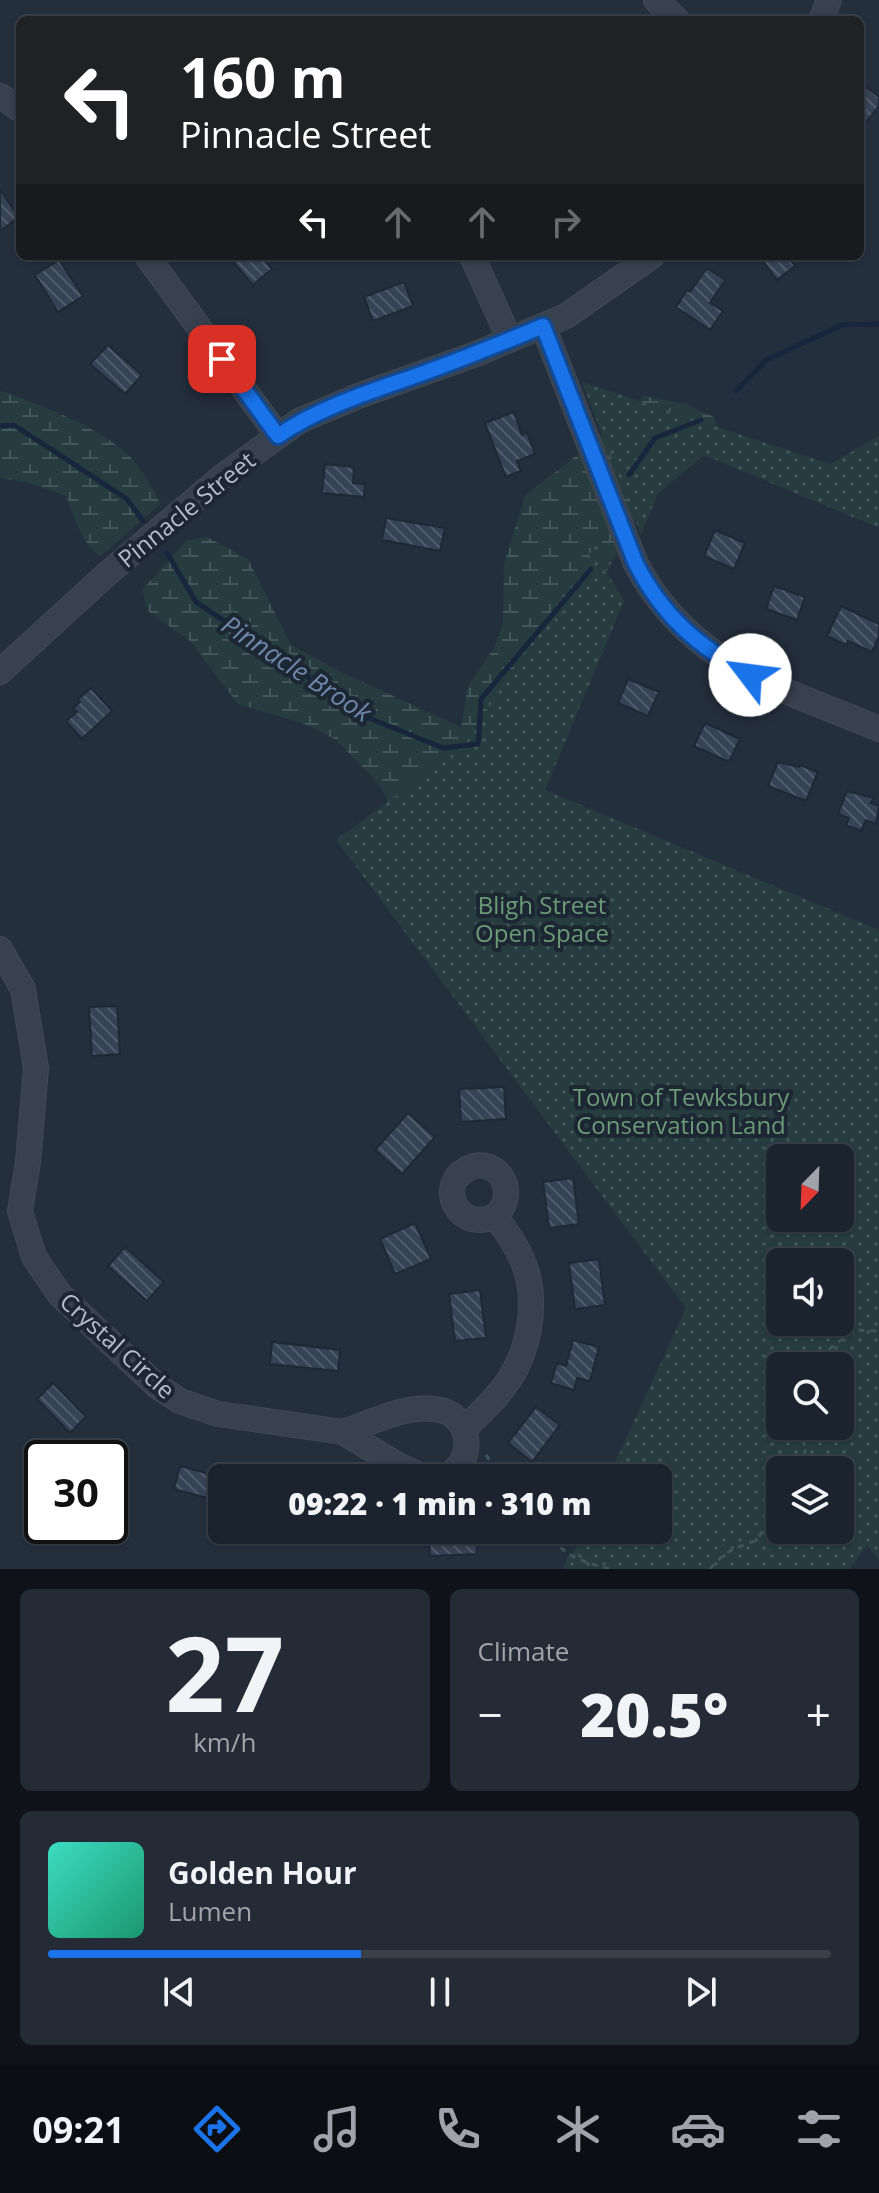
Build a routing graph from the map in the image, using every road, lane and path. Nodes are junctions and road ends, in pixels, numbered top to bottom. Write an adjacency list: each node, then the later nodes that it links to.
1 (656, 0): 2 (street)
2 (673, 16)
3 (150, 260): 8 (street)
4 (474, 260): 7 (street)
5 (646, 260): 6 (street, Pinnacle Street)
6 (543, 326): 7 (street, Pinnacle Street); 10 (street)
7 (510, 340): 8 (street, Pinnacle Street)
8 (278, 436): 9 (street, Pinnacle Street)
9 (0, 672)
10 (879, 729)
11 (0, 949): 16 (street, Crystal Circle)
12 (495, 1216): 15 (street)
13 (879, 1331): 14 (path)
14 (825, 1352)
15 (465, 1429): 16 (street, Crystal Circle); 18 (street)
16 (343, 1432): 17 (street, Crystal Circle)
17 (396, 1464)
18 (461, 1464)
19 (766, 1525): 22 (path)
20 (555, 1544): 21 (path)
21 (609, 1569)
22 (710, 1569)

